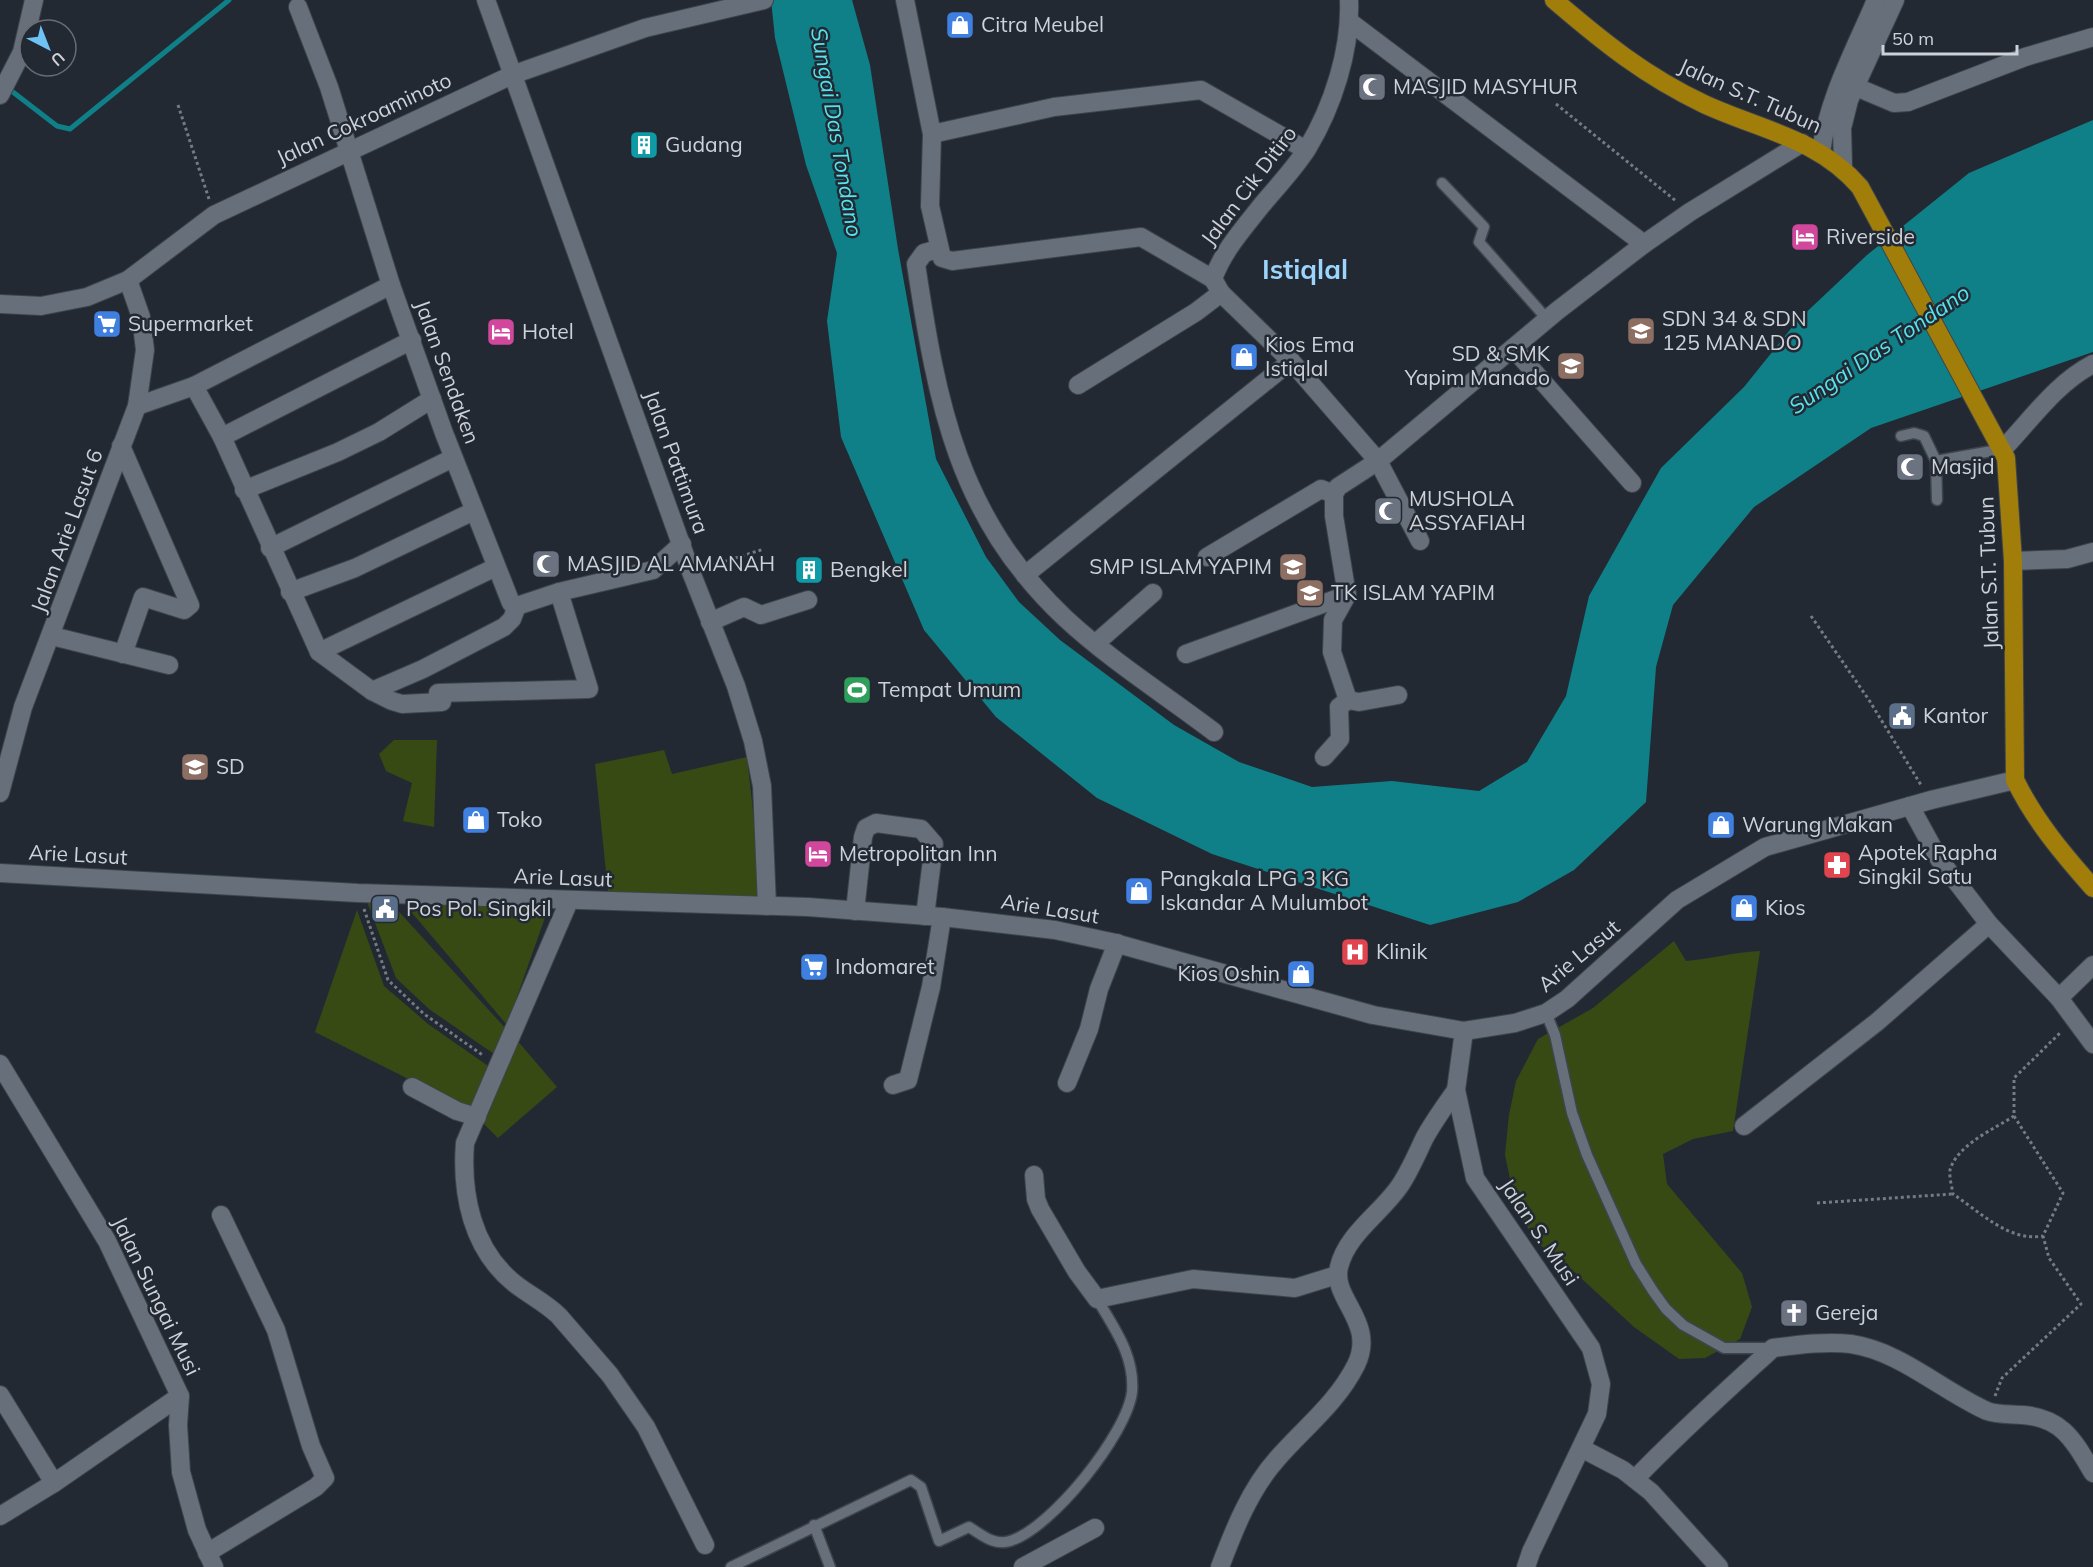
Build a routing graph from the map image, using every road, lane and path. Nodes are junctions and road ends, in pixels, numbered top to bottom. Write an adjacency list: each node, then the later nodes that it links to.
1 (34, 0): 14 (street)
2 (486, 0): 12 (street, Jalan Pattimura)
3 (764, 0): 12 (street, Jalan Cokroaminoto)
4 (905, 0): 17 (street)
5 (1349, 0): 10 (street, Jalan Cik Ditiro)
6 (1554, 0): 18 (highway, Jalan S.T. Tubun)
7 (1876, 0): 13 (street)
8 (1895, 0): 13 (street)
9 (298, 7): 20 (street, Jalan Sendaken)
10 (1350, 22): 19 (street, Jalan Cik Ditiro); 26 (street)
11 (2093, 37): 13 (street)
12 (512, 75): 20 (street, Jalan Cokroaminoto); 54 (street, Jalan Pattimura)
13 (1844, 86): 21 (street, Jalan S.T. Tubun); 22 (street)
14 (0, 95)
15 (1556, 104): 24 (path)
16 (178, 105): 25 (path)
17 (932, 134): 19 (street); 27 (street)
18 (1802, 143): 21 (highway, Jalan S.T. Tubun); 24 (street)
19 (1306, 150): 30 (street, Jalan Cik Ditiro)
20 (350, 151): 25 (street, Jalan Cokroaminoto); 29 (street, Jalan Sendaken)
21 (1821, 152): 22 (highway)
22 (1843, 167): 44 (highway, Jalan S.T. Tubun)
23 (1442, 183): 32 (lane)
24 (1689, 212): 26 (street)
25 (214, 215): 28 (street, Jalan Cokroaminoto)
26 (1644, 244): 32 (street)
27 (938, 249): 30 (street); 62 (street)
28 (128, 280): 31 (street, Jalan Cokroaminoto); 40 (street, Jalan Arie Lasut 6)
29 (392, 285): 33 (street, Jalan Sendaken); 38 (street)
30 (1217, 286): 35 (street); 37 (street)
31 (0, 304)
32 (1547, 319): 34 (street)
33 (412, 340): 39 (street, Jalan Sendaken); 42 (street)
34 (1513, 348): 46 (street); 48 (street)
35 (1291, 362): 46 (street); 62 (street)
36 (2093, 364): 44 (street)
37 (1078, 385)
38 (194, 386): 40 (street); 42 (street)
39 (432, 399): 45 (street, Jalan Sendaken); 49 (street)
40 (137, 406): 43 (street, Jalan Arie Lasut 6)
41 (1901, 436): 47 (lane)
42 (222, 438): 49 (street)
43 (121, 446): 71 (street, Jalan Arie Lasut 6); 74 (street)
44 (2003, 449): 47 (lane); 59 (highway, Jalan S.T. Tubun)
45 (453, 458): 52 (street, Jalan Sendaken); 55 (street)
46 (1377, 461): 50 (street); 53 (street)
47 (1936, 461): 51 (lane)
48 (1632, 483)
49 (244, 489): 55 (street)
50 (1334, 494): 58 (street); 66 (street)
51 (1936, 500)
52 (474, 511): 60 (street, Jalan Sendaken); 63 (street)
53 (1420, 541)
54 (682, 544): 61 (street, Jalan Pattimura); 64 (street)
55 (270, 548): 63 (street)
56 (764, 549): 61 (path)
57 (2093, 552): 59 (street)
58 (1207, 557)
59 (2013, 561): 82 (highway, Jalan S.T. Tubun)
60 (496, 567): 68 (street, Jalan Sendaken); 73 (street)
61 (691, 572): 70 (street, Jalan Pattimura)
62 (1025, 575): 72 (street)
63 (290, 592): 73 (street)
64 (559, 592): 68 (street); 77 (street)
65 (1153, 593): 72 (street)
66 (1347, 595): 75 (street); 79 (street)
67 (808, 600): 70 (street)
68 (514, 604): 77 (street)
69 (1811, 616): 84 (path)
70 (710, 622): 90 (street, Jalan Pattimura)
71 (52, 636): 74 (street); 83 (street, Jalan Arie Lasut 6)
72 (1096, 644): 80 (street)
73 (319, 652): 77 (street)
74 (123, 654): 76 (street)
75 (1186, 654)
76 (169, 665)
77 (372, 691)
78 (1398, 695): 79 (street)
79 (1348, 700): 81 (street)
80 (1214, 732)
81 (1324, 757)
82 (2015, 780): 84 (street, Arie Lasut); 87 (highway)
83 (0, 793)
84 (1931, 800): 85 (street, Arie Lasut)
85 (1910, 806): 93 (street); 97 (street, Arie Lasut)
86 (0, 873): 88 (street, Arie Lasut)
87 (2093, 888)
88 (358, 893): 89 (street, Arie Lasut); 102 (path)
89 (569, 901): 90 (street, Arie Lasut); 102 (street)
90 (767, 906): 91 (street, Arie Lasut)
91 (855, 911): 92 (street, Arie Lasut); 92 (street)
92 (933, 916): 94 (street, Arie Lasut); 104 (street)
93 (1989, 924): 96 (street); 109 (street)
94 (1117, 943): 99 (street, Arie Lasut); 103 (street)
95 (2093, 965): 96 (street)
96 (2059, 998): 98 (street)
97 (1546, 1012): 99 (street, Arie Lasut); 117 (lane)
98 (2074, 1022): 100 (street); 107 (path)
99 (1464, 1031): 106 (street, Jalan S. Musi)
100 (2093, 1044)
101 (0, 1064): 119 (street, Jalan Sungai Musi)
102 (498, 1066): 108 (street)
103 (1067, 1083)
104 (893, 1085)
105 (412, 1087): 108 (street)
106 (1456, 1090): 115 (street); 121 (street, Jalan S. Musi)
107 (2014, 1116): 111 (path); 114 (path)
108 (477, 1117): 128 (street)
109 (1744, 1126)
110 (1034, 1176): 116 (street)
111 (1953, 1194): 112 (path); 114 (path)
112 (1817, 1203)
113 (221, 1215): 129 (street)
114 (2043, 1236): 120 (path)
115 (1338, 1275): 116 (street); 133 (street)
116 (1097, 1299): 126 (lane)
117 (1773, 1348): 120 (street); 123 (street)
118 (0, 1395): 124 (street)
119 (180, 1396): 124 (street); 129 (street, Jalan Sungai Musi)
120 (1989, 1412): 122 (street)
121 (1581, 1448): 123 (street); 134 (street, Jalan S. Musi)
122 (2093, 1473)
123 (1635, 1479): 135 (street)
124 (54, 1484): 125 (street)
125 (0, 1516)
126 (814, 1525): 130 (lane); 131 (lane)
127 (1095, 1528): 132 (street)
128 (705, 1545)
129 (210, 1560)
130 (731, 1567)
131 (830, 1567)
132 (1023, 1567)
133 (1220, 1567)
134 (1526, 1567)
135 (1719, 1567)

